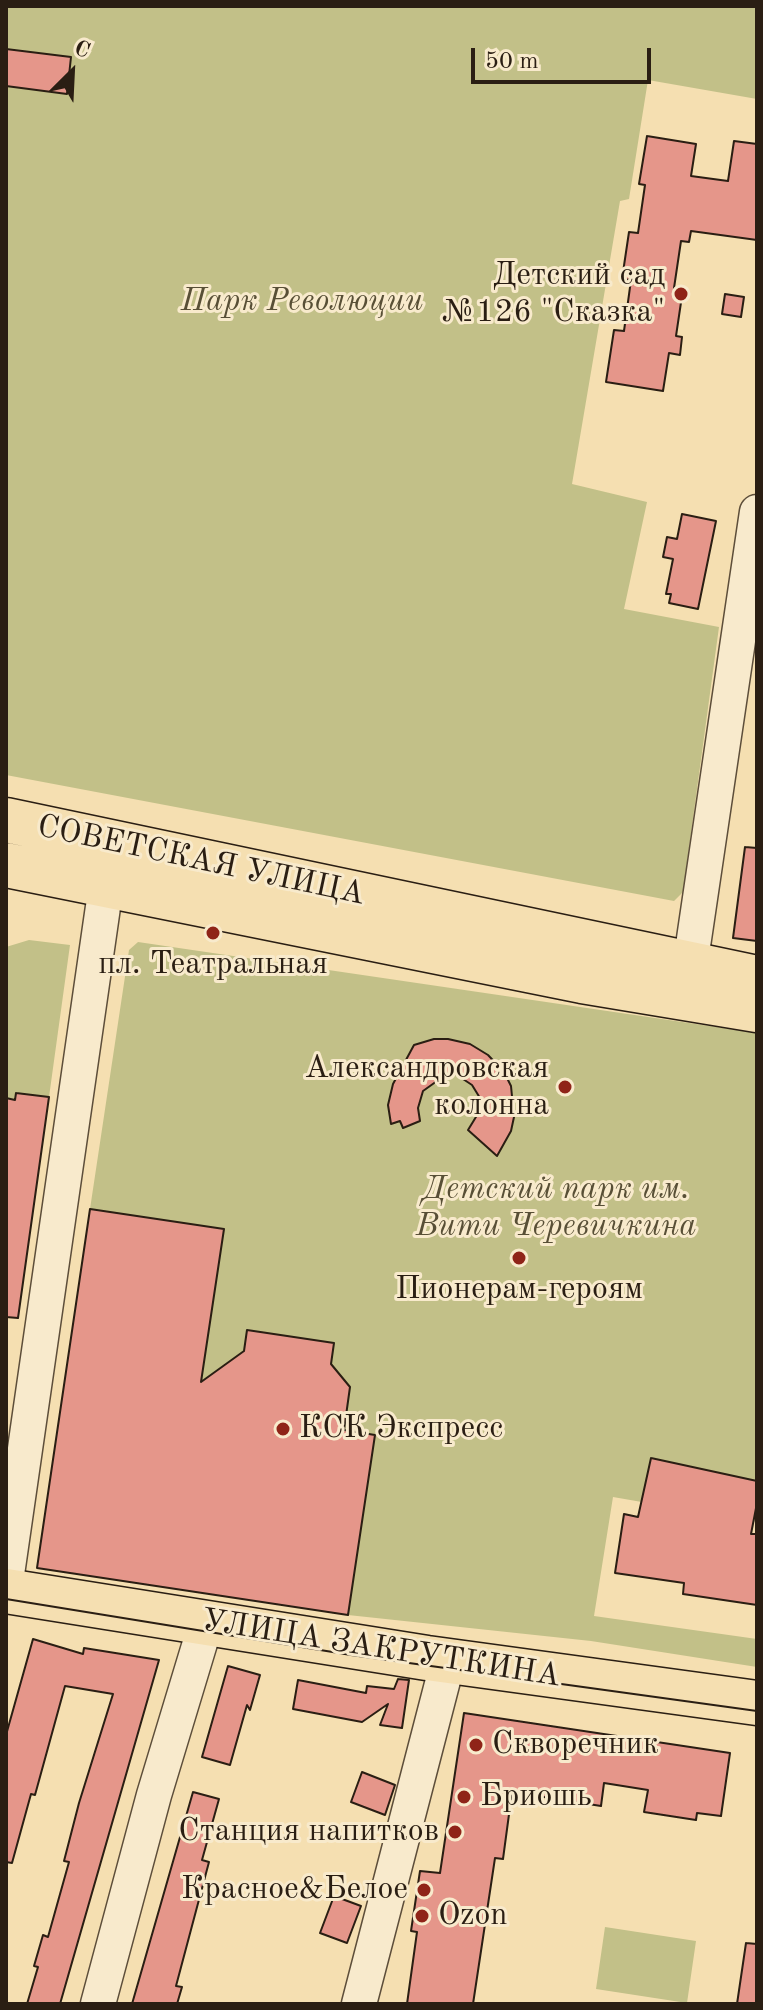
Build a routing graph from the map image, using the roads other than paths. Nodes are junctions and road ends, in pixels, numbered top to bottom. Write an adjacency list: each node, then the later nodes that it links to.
1 (757, 512): 8 (street)
2 (6, 820): 7 (main road, СОВЕТСКАЯ УЛИЦА)
3 (6, 865): 5 (main road, СОВЕТСКАЯ УЛИЦА)
4 (6, 873): 5 (street)
5 (51, 875): 6 (main road, СОВЕТСКАЯ УЛИЦА)
6 (106, 886): 7 (main road, СОВЕТСКАЯ УЛИЦА); 11 (street)
7 (390, 923): 8 (main road, СОВЕТСКАЯ УЛИЦА); 10 (main road, СОВЕТСКАЯ УЛИЦА)
8 (690, 966): 9 (main road, СОВЕТСКАЯ УЛИЦА)
9 (757, 978)
10 (757, 1010)
11 (6, 1581)
12 (6, 1591): 13 (main road, УЛИЦА ЗАКРУТКИНА)
13 (206, 1623): 14 (main road, УЛИЦА ЗАКРУТКИНА); 16 (street)
14 (448, 1661): 15 (main road, УЛИЦА ЗАКРУТКИНА); 17 (street)
15 (757, 1703)
16 (98, 2004)
17 (359, 2004)

